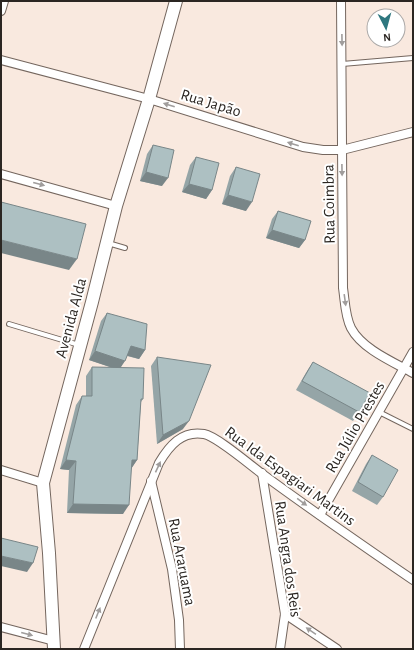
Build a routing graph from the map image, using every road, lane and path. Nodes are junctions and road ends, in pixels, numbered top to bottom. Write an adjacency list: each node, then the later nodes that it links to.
1 (4, 1): 4 (street)
2 (176, 1): 8 (main road, Avenida Alda)
3 (341, 1): 7 (street, Rua Coimbra, one-way to 7)
4 (1, 10)
5 (413, 58): 7 (lane)
6 (1, 60): 8 (street, Rua Japão)
7 (342, 64): 10 (street, Rua Coimbra)
8 (149, 99): 10 (street, Rua Japão, one-way to 8); 12 (main road, Avenida Alda)
9 (413, 132): 10 (street, Rua Japão)
10 (342, 150): 18 (street, Rua Coimbra, one-way to 18)
11 (1, 174): 12 (street, one-way to 12)
12 (116, 206): 13 (main road, Avenida Alda)
13 (107, 243): 14 (lane); 16 (main road, Avenida Alda)
14 (125, 248)
15 (9, 324): 16 (lane)
16 (79, 345): 25 (main road, Avenida Alda)
17 (413, 352): 18 (street, Rua Júlio Prestes)
18 (404, 368): 19 (street, Rua Coimbra); 20 (street, Rua Júlio Prestes)
19 (413, 373)
20 (379, 412): 21 (lane); 26 (street, Rua Júlio Prestes)
21 (413, 429)
22 (1, 470): 25 (street)
23 (262, 473): 24 (street, Rua Ida Espagiari Martins, one-way to 23); 26 (street, Rua Ida Espagiari Martins, one-way to 26); 28 (street, Rua Angra dos Reis)
24 (151, 480): 31 (street, Rua Ida Espagiari Martins, one-way to 24); 32 (street, Rua Araruama)
25 (43, 483): 30 (main road, Avenida Alda)
26 (320, 515): 27 (street, Rua Ida Espagiari Martins)
27 (413, 580)
28 (285, 614): 33 (street, Rua Angra dos Reis); 34 (street, one-way to 28)
29 (1, 626): 30 (street, one-way to 30)
30 (54, 645)
31 (84, 649)
32 (180, 649)
33 (280, 649)
34 (337, 649)

